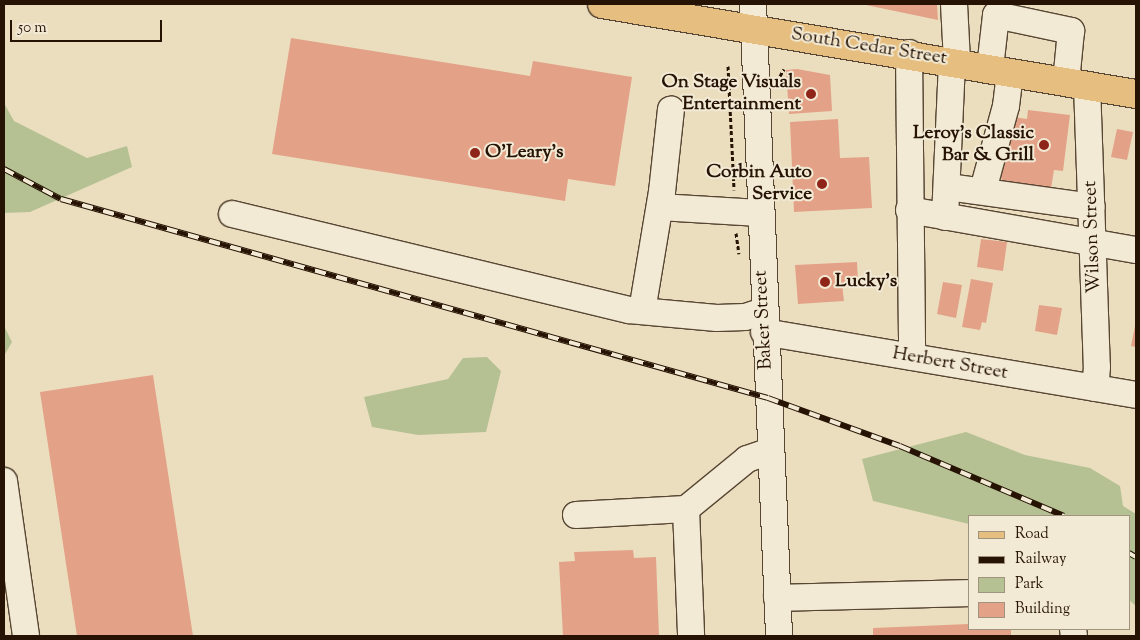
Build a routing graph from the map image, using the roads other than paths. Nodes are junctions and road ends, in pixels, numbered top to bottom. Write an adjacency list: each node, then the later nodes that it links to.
1 (602, 4): 3 (main road, South Cedar Street)
2 (954, 4): 5 (street)
3 (754, 16): 4 (main road, South Cedar Street); 15 (street, Baker Street)
4 (909, 53): 5 (main road, South Cedar Street); 14 (street)
5 (954, 61): 6 (main road, South Cedar Street); 10 (street)
6 (1000, 70): 7 (main road, South Cedar Street); 7 (street, Wilson Street); 11 (street)
7 (1076, 83): 8 (main road, South Cedar Street); 13 (street, Wilson Street)
8 (1136, 94)
9 (671, 108): 12 (street)
10 (948, 187): 11 (street); 17 (street)
11 (982, 190): 13 (street)
12 (660, 207): 15 (street); 20 (street)
13 (1092, 207): 18 (street, Wilson Street)
14 (909, 210): 17 (street); 22 (street)
15 (759, 213): 21 (street, Baker Street)
16 (232, 214): 20 (street)
17 (945, 217): 18 (street)
18 (1093, 243): 19 (street); 23 (street, Wilson Street)
19 (1136, 250)
20 (642, 312): 21 (street)
21 (764, 321): 22 (street, Herbert Street); 25 (street, Baker Street)
22 (912, 357): 23 (street, Herbert Street)
23 (1095, 388): 24 (street, Herbert Street)
24 (1136, 395)
25 (770, 451): 27 (street); 30 (street, Baker Street)
26 (4, 481): 31 (street)
27 (686, 509): 28 (street); 32 (street)
28 (576, 515)
29 (968, 593): 30 (street)
30 (777, 598): 33 (street, Baker Street)
31 (26, 636)
32 (691, 636)
33 (778, 636)

